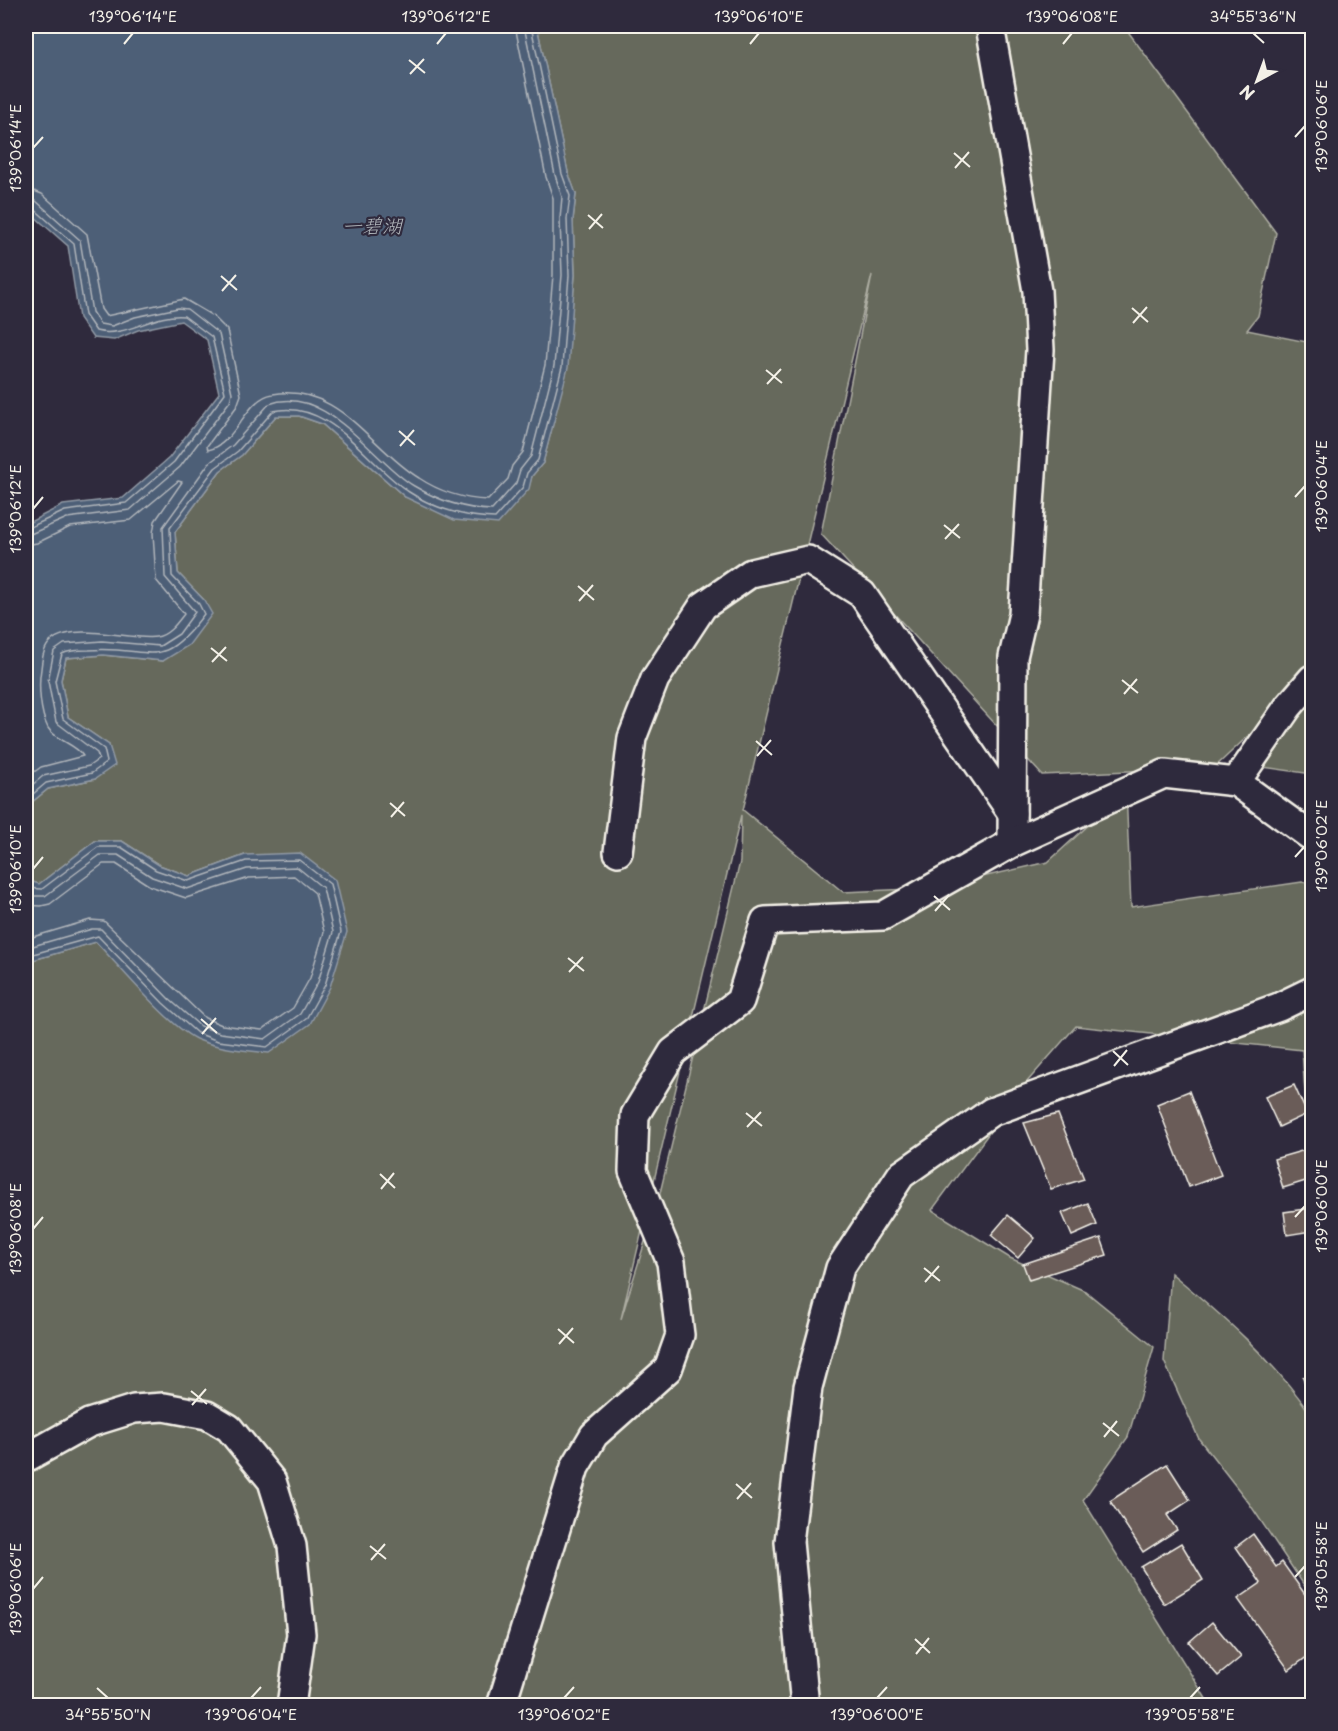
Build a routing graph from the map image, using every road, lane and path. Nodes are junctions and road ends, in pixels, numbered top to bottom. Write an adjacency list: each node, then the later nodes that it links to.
1 (990, 26): 4 (street)
2 (1312, 679): 3 (street)
3 (1236, 782): 5 (street); 6 (street)
4 (1012, 813): 6 (street); 7 (street)
5 (1312, 837)
6 (1012, 843): 11 (street)
7 (618, 852)
8 (1312, 991): 12 (street)
9 (26, 1458): 10 (street)
10 (291, 1706)
11 (501, 1706)
12 (805, 1706)

